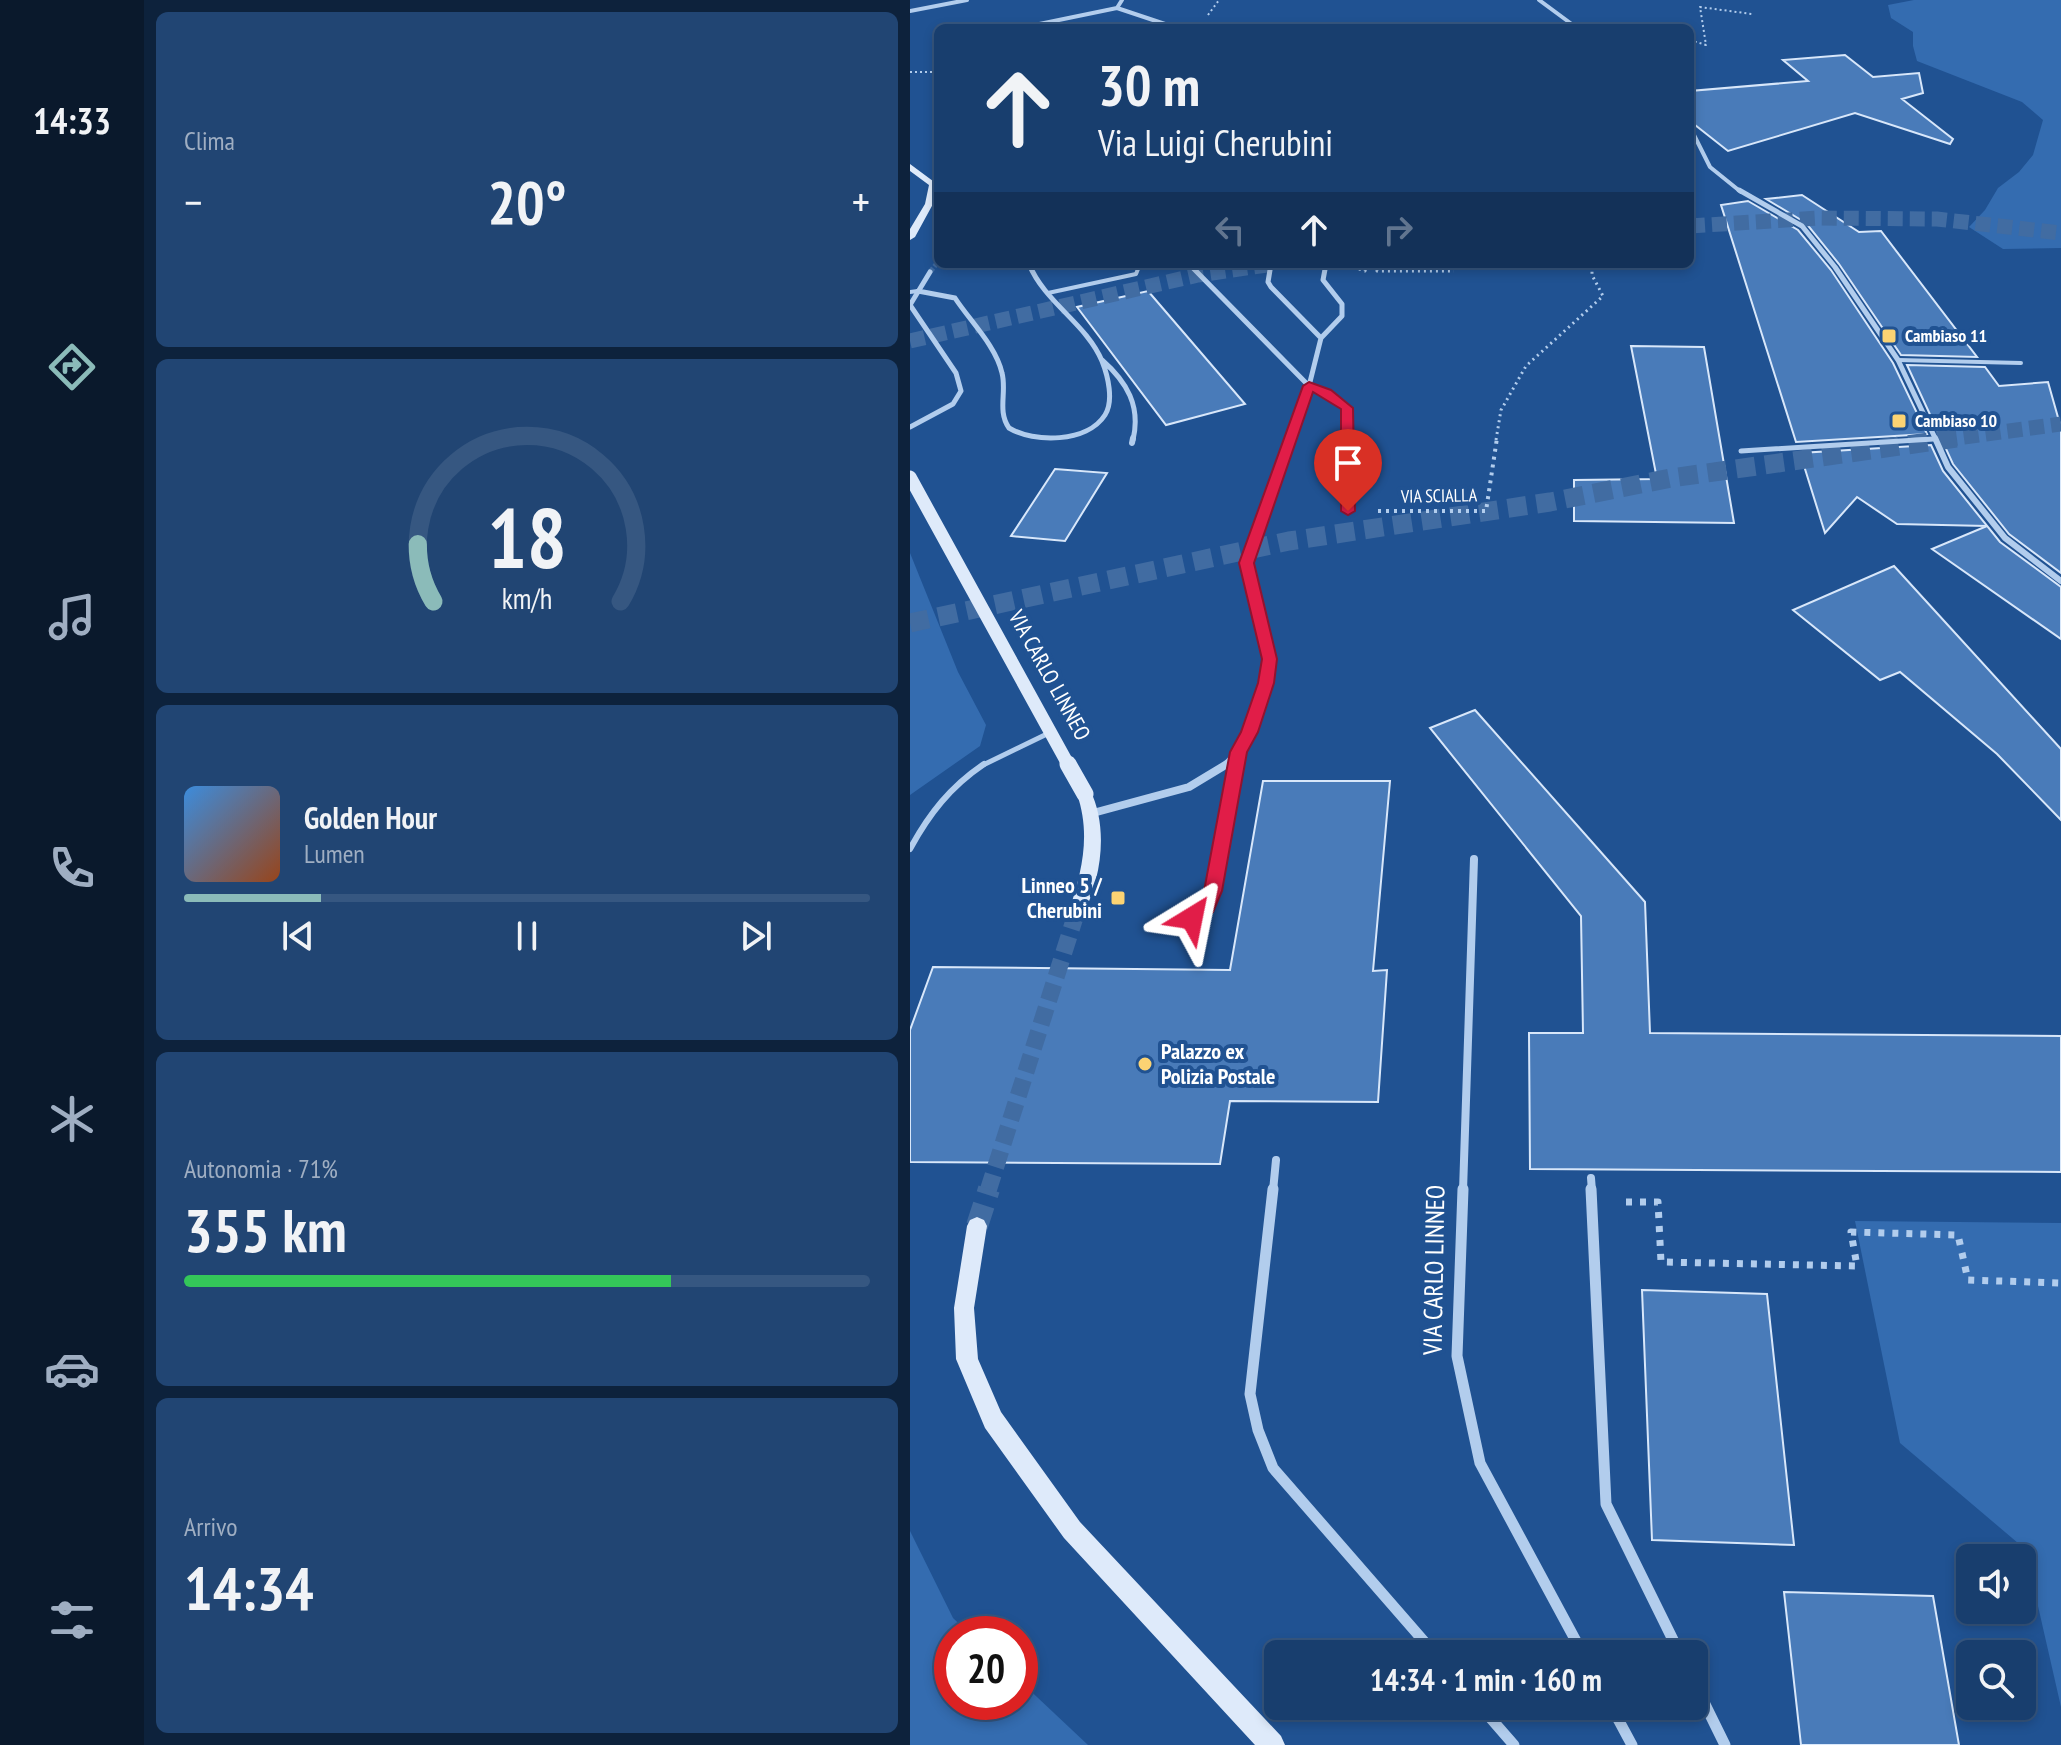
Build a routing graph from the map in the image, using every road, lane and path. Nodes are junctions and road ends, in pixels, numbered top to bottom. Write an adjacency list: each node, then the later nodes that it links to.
1 (967, 0): 7 (street)
2 (1122, 0): 5 (street)
3 (1219, 0): 6 (path)
4 (1539, 0): 11 (street)
5 (1117, 8): 9 (street); 10 (street)
6 (1211, 10)
7 (910, 11)
8 (1752, 14): 12 (path)
9 (1039, 24)
10 (1165, 24)
11 (1572, 24)
12 (1694, 42)
13 (910, 72): 14 (path)
14 (934, 72)
15 (1694, 135): 34 (street)
16 (910, 167): 17 (street)
17 (934, 183)
18 (934, 190): 19 (street)
19 (910, 237)
20 (1032, 268): 31 (street)
21 (1138, 268): 31 (lane)
22 (1193, 268): 36 (street)
23 (1271, 268): 32 (street)
24 (1325, 268): 32 (street)
25 (1377, 268): 27 (path)
26 (1592, 268): 42 (path, VIA SCIALLA)
27 (1454, 271)
28 (930, 272): 29 (street)
29 (918, 291): 30 (lane); 33 (street); 37 (street)
30 (910, 292)
31 (1048, 293): 33 (street)
32 (1321, 338): 36 (street)
33 (1102, 360): 39 (street)
34 (1898, 360): 35 (lane); 38 (street)
35 (2021, 363)
36 (1309, 386): 42 (lane); 45 (street)
37 (910, 427)
38 (1933, 439): 40 (lane); 43 (street)
39 (1132, 443)
40 (1741, 451)
41 (910, 477): 44 (street, VIA CARLO LINNEO, bridge)
42 (1348, 511)
43 (2061, 581)
44 (1053, 732): 46 (street, VIA CARLO LINNEO, bridge); 47 (lane)
45 (1239, 752): 46 (street); 50 (lane)
46 (1093, 813): 49 (street, VIA CARLO LINNEO)
47 (910, 849)
48 (1474, 859): 57 (street, VIA CARLO LINNEO)
49 (1077, 911)
50 (1192, 918)
51 (1276, 1160): 56 (street)
52 (1591, 1178): 53 (street)
53 (1593, 1201): 55 (path); 58 (street)
54 (977, 1226): 62 (street)
55 (2061, 1283)
56 (1423, 1640)
57 (1575, 1640)
58 (1673, 1640)
59 (1708, 1710): 65 (street)
60 (1492, 1720): 63 (street)
61 (1619, 1720): 64 (street)
62 (1272, 1745)
63 (1514, 1745)
64 (1632, 1745)
65 (1725, 1745)

